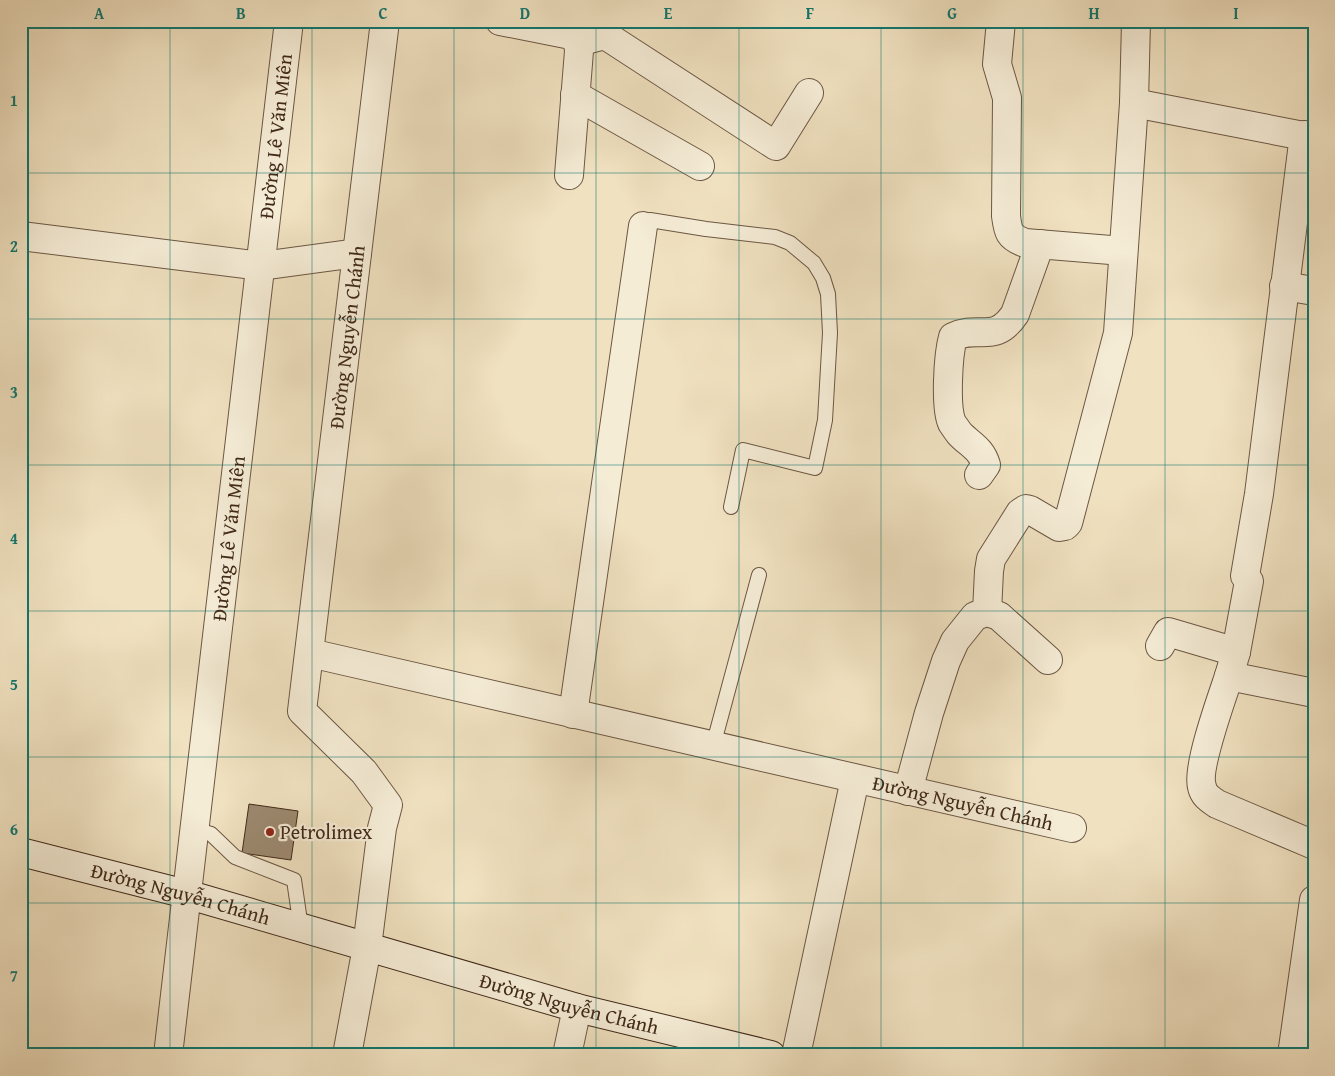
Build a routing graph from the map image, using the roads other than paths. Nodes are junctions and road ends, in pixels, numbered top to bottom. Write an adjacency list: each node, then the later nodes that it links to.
1 (289, 21): 19 (street, Đường Lê Văn Miên)
2 (385, 21): 18 (street, Đường Nguyễn Chánh)
3 (500, 21): 7 (street)
4 (611, 21): 7 (street)
5 (1000, 21): 16 (street)
6 (1136, 21): 10 (street)
7 (578, 42): 8 (street); 9 (street)
8 (810, 93)
9 (575, 95): 12 (street); 13 (street)
10 (1134, 103): 11 (street); 17 (street)
11 (1309, 137): 20 (street)
12 (700, 166)
13 (569, 175)
14 (643, 226): 23 (lane); 31 (street)
15 (21, 236): 19 (street)
16 (1040, 244): 17 (street); 22 (street)
17 (1123, 251): 25 (street)
18 (357, 253): 19 (street); 27 (street, Đường Nguyễn Chánh)
19 (261, 266): 36 (street, Đường Lê Văn Miên)
20 (1284, 286): 21 (street); 29 (street)
21 (1314, 290)
22 (979, 475)
23 (731, 507)
24 (759, 575): 32 (lane)
25 (987, 612): 28 (street); 34 (street)
26 (1160, 646): 29 (street)
27 (310, 653): 31 (street, Đường Nguyễn Chánh); 42 (street, Đường Nguyễn Chánh)
28 (1048, 660)
29 (1232, 664): 30 (street); 37 (street)
30 (1314, 692)
31 (573, 714): 32 (street, Đường Nguyễn Chánh)
32 (713, 746): 33 (street, Đường Nguyễn Chánh)
33 (855, 779): 34 (street, Đường Nguyễn Chánh); 48 (street, Đường Nguyễn Chánh)
34 (908, 791): 35 (street, Đường Nguyễn Chánh)
35 (1072, 828)
36 (194, 829): 39 (street, Đường Lê Văn Miên); 41 (lane)
37 (1314, 845)
38 (21, 852): 39 (street, Đường Nguyễn Chánh)
39 (186, 894): 41 (street, Đường Nguyễn Chánh); 44 (street, Đường Lê Văn Miên)
40 (1314, 900): 49 (street)
41 (301, 928): 42 (street, Đường Nguyễn Chánh)
42 (367, 947): 43 (street, Đường Nguyễn Chánh); 45 (street)
43 (577, 1008): 46 (street); 47 (street, Đường Nguyễn Chánh)
44 (168, 1055)
45 (347, 1055)
46 (567, 1055)
47 (772, 1055)
48 (796, 1055)
49 (1292, 1055)

